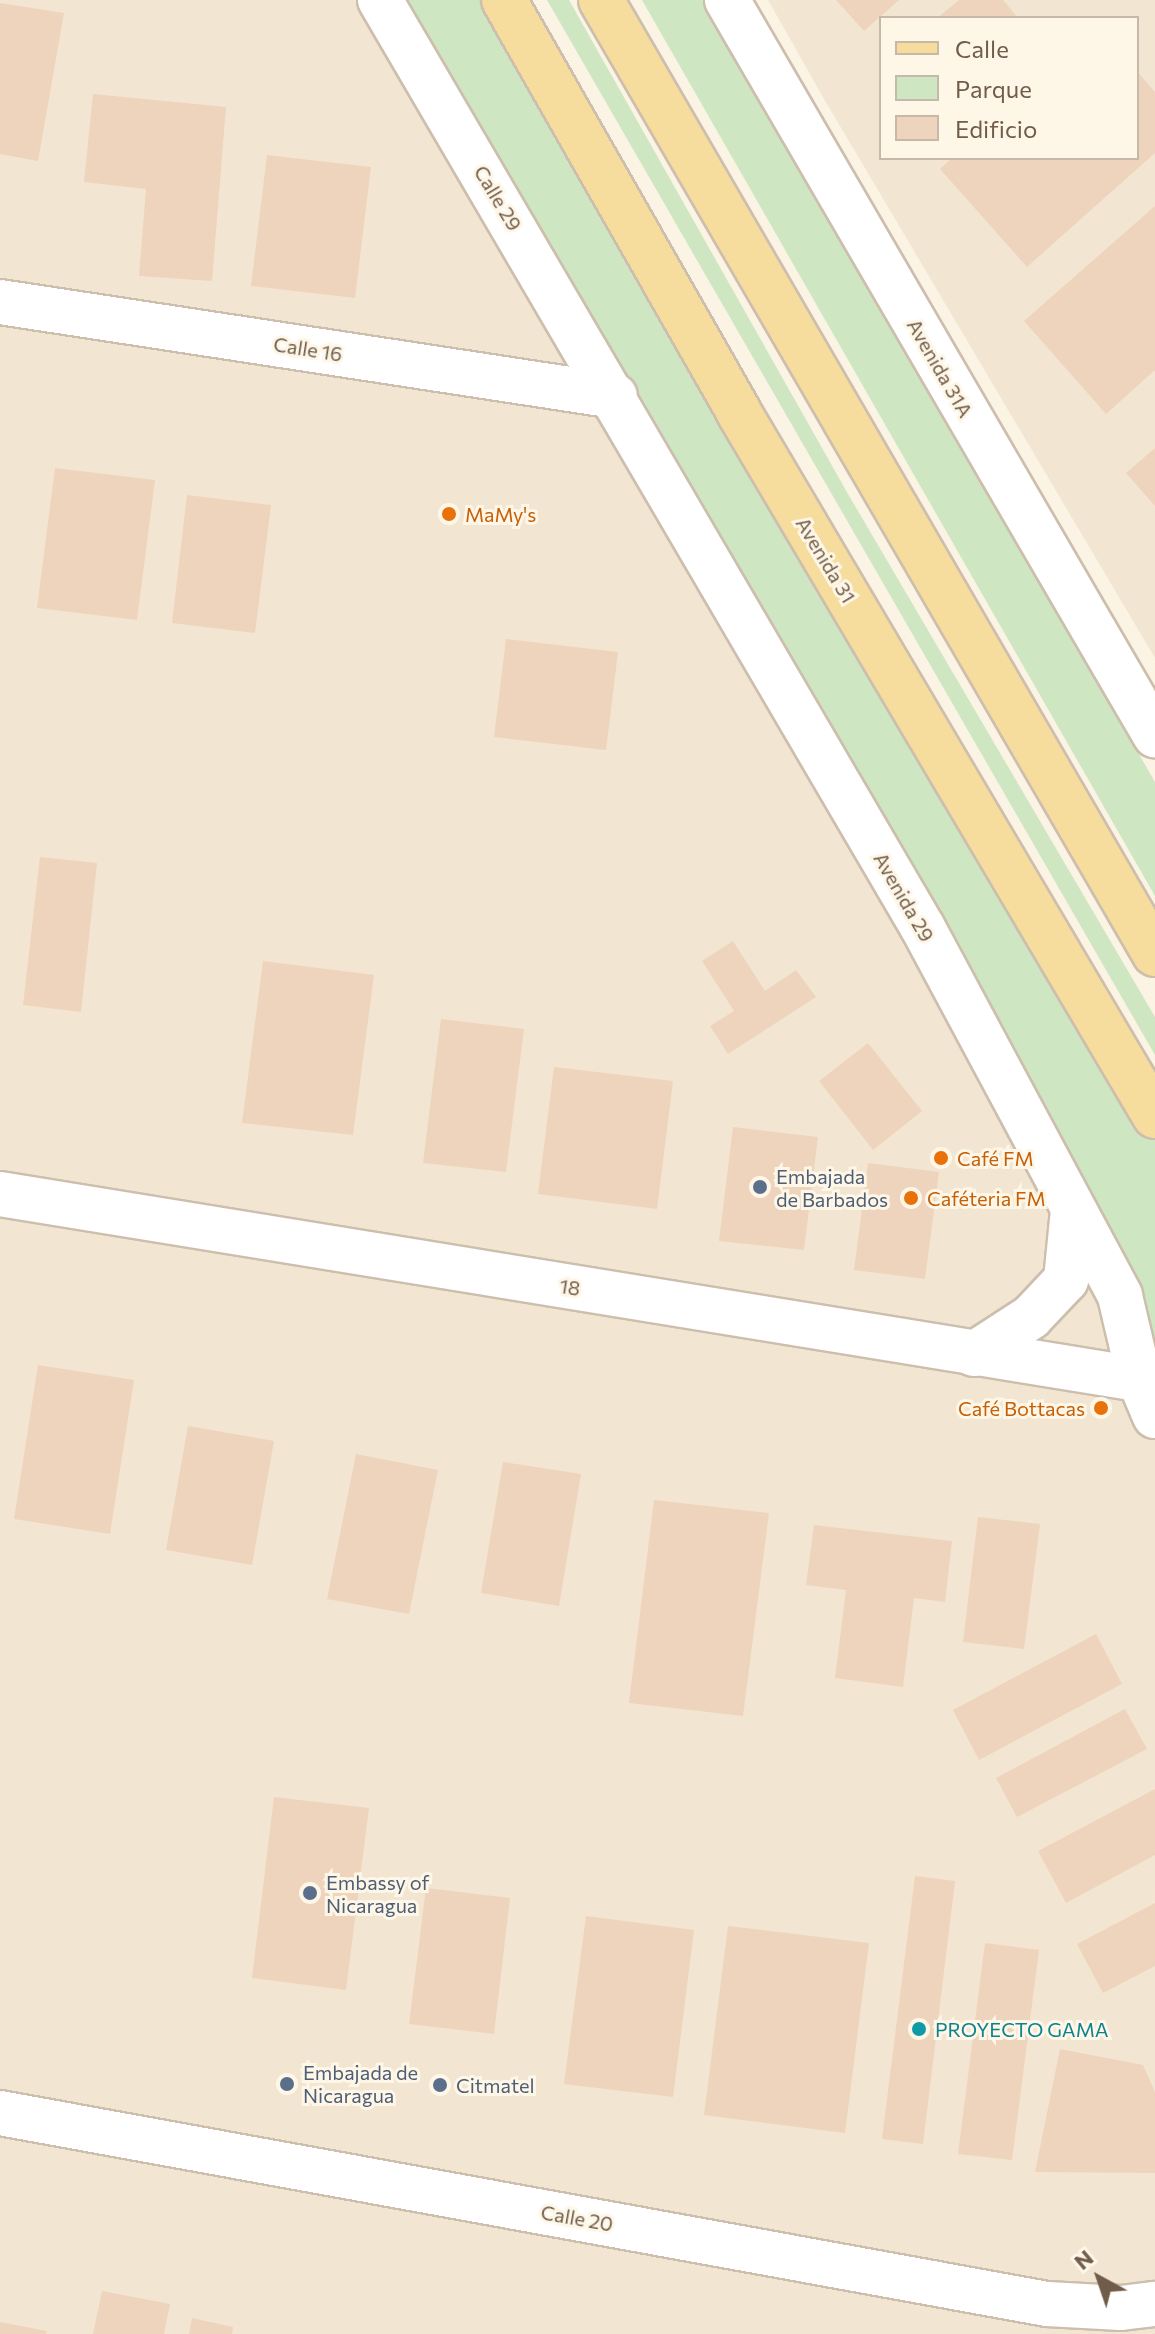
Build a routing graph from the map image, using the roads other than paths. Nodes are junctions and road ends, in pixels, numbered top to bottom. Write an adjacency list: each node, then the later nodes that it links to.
1 (380, 0): 6 (street, Calle 29)
2 (504, 0): 9 (main road, Avenida 31)
3 (601, 0): 8 (main road)
4 (727, 0): 7 (street, Avenida 31A)
5 (0, 302): 6 (street, Calle 16)
6 (615, 396): 11 (street, Avenida 29)
7 (1155, 735)
8 (1155, 954)
9 (1155, 1116)
10 (0, 1194): 12 (street, 18)
11 (1073, 1210): 12 (street); 13 (street, Avenida 29)
12 (974, 1354): 13 (street, 18)
13 (1150, 1393)
14 (0, 2113): 15 (street, Calle 20)
15 (1130, 2315)

